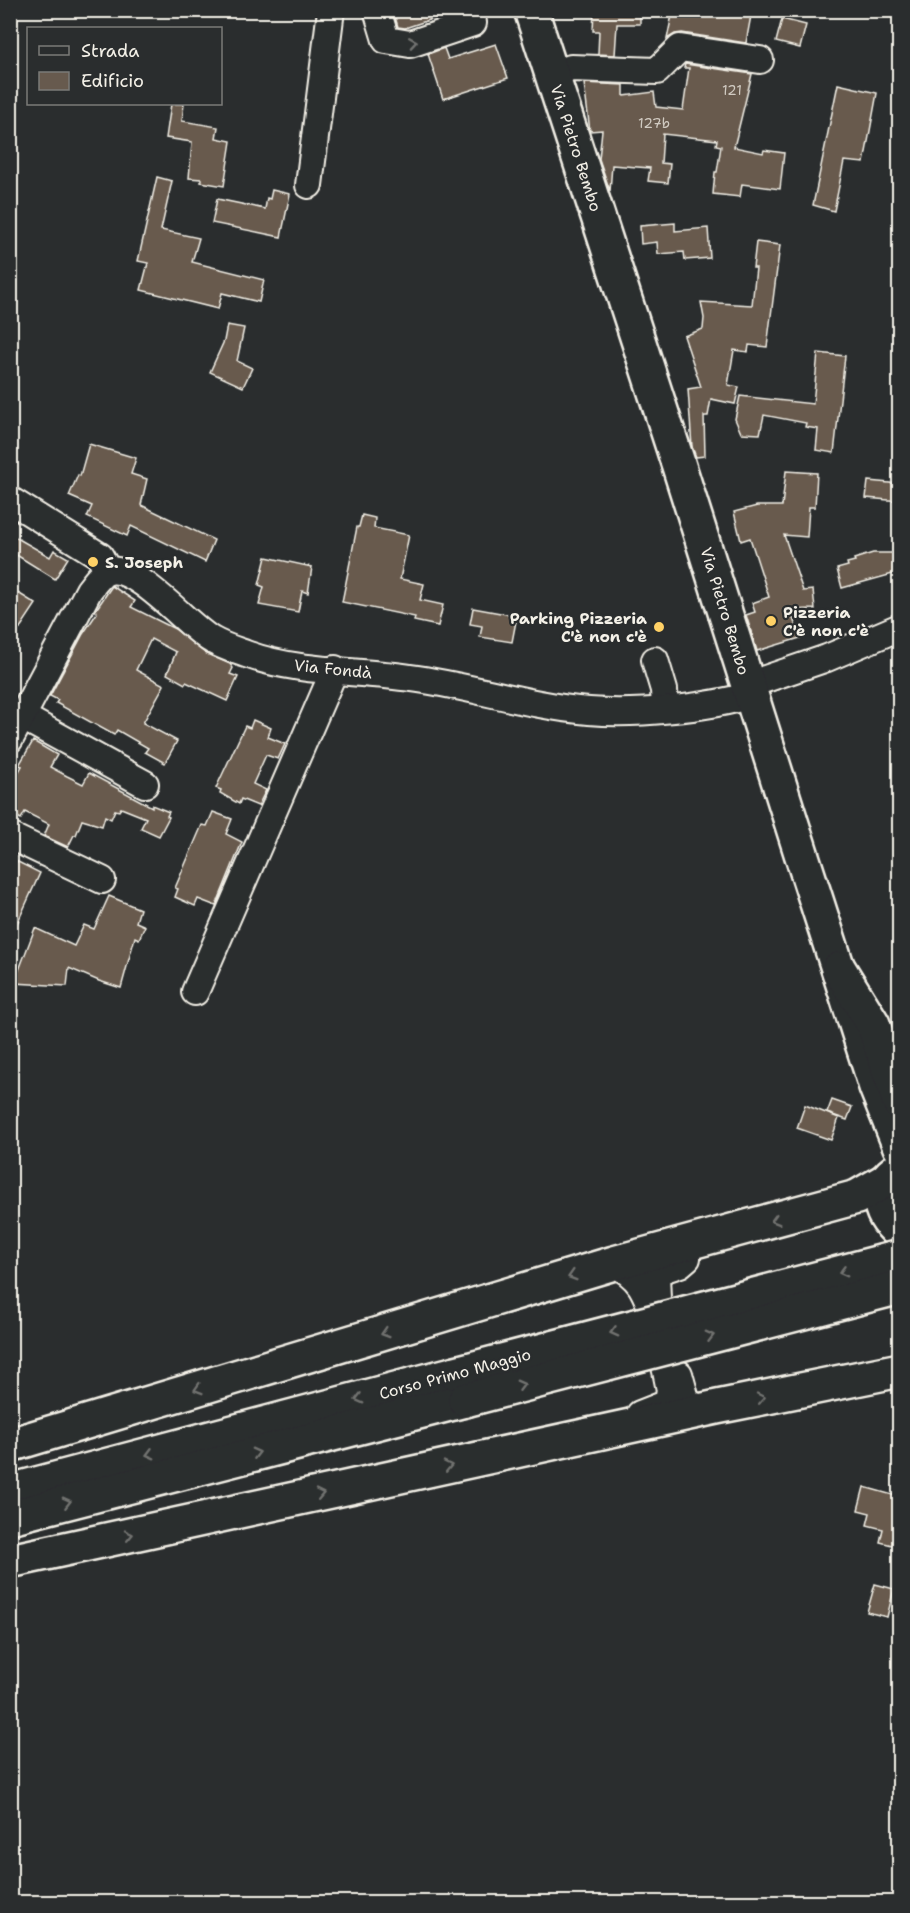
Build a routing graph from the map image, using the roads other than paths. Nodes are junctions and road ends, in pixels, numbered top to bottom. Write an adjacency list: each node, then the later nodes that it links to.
1 (331, 10): 7 (street)
2 (377, 10): 3 (street, one-way to 3)
3 (469, 10)
4 (531, 10): 6 (main road, Via Pietro Bembo)
5 (760, 60): 6 (street, Via Pietro Bembo)
6 (552, 75): 13 (main road, Via Pietro Bembo)
7 (309, 185)
8 (10, 500): 9 (street)
9 (108, 571): 12 (street, Via Fondà); 15 (street)
10 (900, 627): 13 (street, Via Fondà)
11 (655, 660): 14 (street)
12 (335, 669): 14 (street, Via Fondà); 20 (street)
13 (750, 690): 14 (street, Via Fondà); 19 (main road, Via Pietro Bembo)
14 (665, 709)
15 (17, 728): 16 (street)
16 (145, 784)
17 (10, 836): 18 (street)
18 (102, 880)
19 (839, 969): 21 (main road); 22 (main road, Via Pietro Bembo)
20 (195, 992)
21 (900, 1104)
22 (900, 1147)
23 (891, 1175): 24 (main road, one-way to 24); 25 (main road)
24 (688, 1242): 26 (main road); 28 (street)
25 (898, 1243): 31 (main road, Corso Primo Maggio, one-way to 31, bridge)
26 (614, 1263): 28 (street); 34 (main road, one-way to 34)
27 (900, 1287): 31 (main road, Corso Primo Maggio, one-way to 27, bridge)
28 (654, 1315): 29 (street)
29 (665, 1366): 32 (street); 33 (street)
30 (900, 1370): 32 (main road, one-way to 30)
31 (460, 1386): 35 (main road, Corso Primo Maggio, one-way to 35); 36 (main road, Corso Primo Maggio, one-way to 31)
32 (717, 1407): 33 (main road)
33 (624, 1427): 37 (main road, one-way to 33)
34 (10, 1446)
35 (10, 1491)
36 (10, 1517)
37 (10, 1561)

